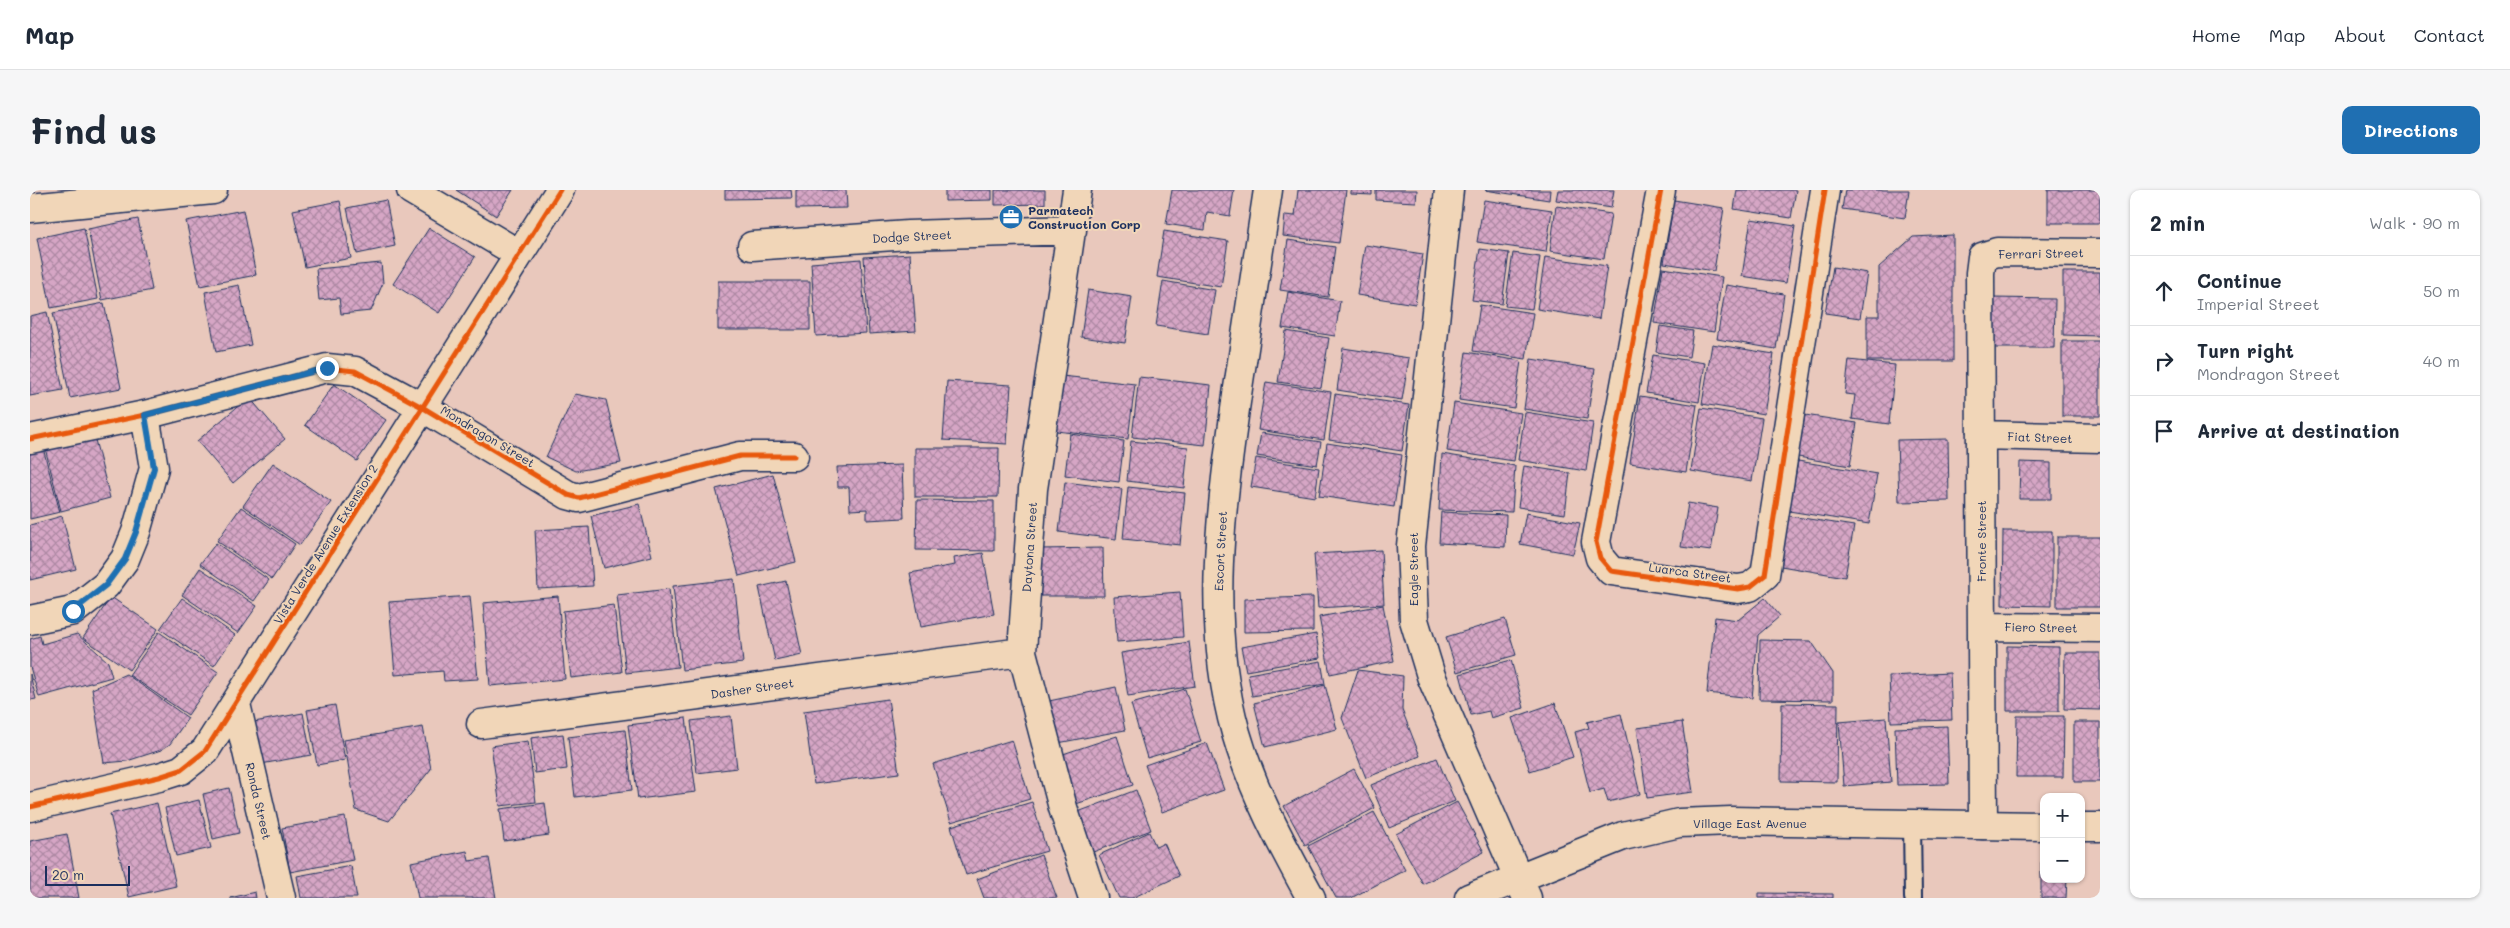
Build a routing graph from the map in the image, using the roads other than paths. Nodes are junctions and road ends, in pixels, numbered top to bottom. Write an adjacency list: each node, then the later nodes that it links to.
1 (213, 190): 9 (street)
2 (411, 190): 13 (street)
3 (560, 190): 13 (street, Vista Verde Avenue Extension 2)
4 (1077, 190): 10 (street, Daytona Street)
5 (1268, 190): 36 (street, Escort Street)
6 (1449, 190): 33 (street, Eagle Street)
7 (1661, 190): 8 (street, Luarca Street)
8 (1824, 190)
9 (30, 208)
10 (1072, 230): 11 (street, Dodge Street); 24 (street, Daytona Street)
11 (752, 246)
12 (2100, 252): 14 (street, Ferrari Street)
13 (519, 254): 15 (street, Vista Verde Avenue Extension 2)
14 (1982, 257): 17 (street, Fronte Street)
15 (422, 408): 16 (street, Mondragon Street); 20 (street, Mondragon Street); 25 (street, Vista Verde Avenue Extension 2)
16 (145, 415): 19 (street, Mondragon Street); 21 (street)
17 (1981, 435): 18 (street, Fiat Street); 22 (street, Fronte Street)
18 (2100, 438)
19 (30, 439)
20 (794, 456)
21 (30, 620)
22 (1982, 627): 23 (street, Fiero Street); 29 (street, Fronte Street)
23 (2100, 628)
24 (1022, 652): 26 (street, Dasher Street); 35 (street, Daytona Street)
25 (236, 704): 27 (street, Vista Verde Avenue Extension 2); 34 (street, Ronda Street)
26 (481, 724)
27 (30, 807)
28 (1912, 823): 29 (street, Village East Avenue); 33 (street, Village East Avenue); 38 (lane)
29 (1983, 825): 30 (street, Village East Avenue)
30 (2040, 826)
31 (2085, 827): 32 (street)
32 (2100, 828)
33 (1522, 888): 37 (street, Village East Avenue)
34 (281, 898)
35 (1093, 898)
36 (1311, 898)
37 (1469, 898)
38 (1913, 898)

